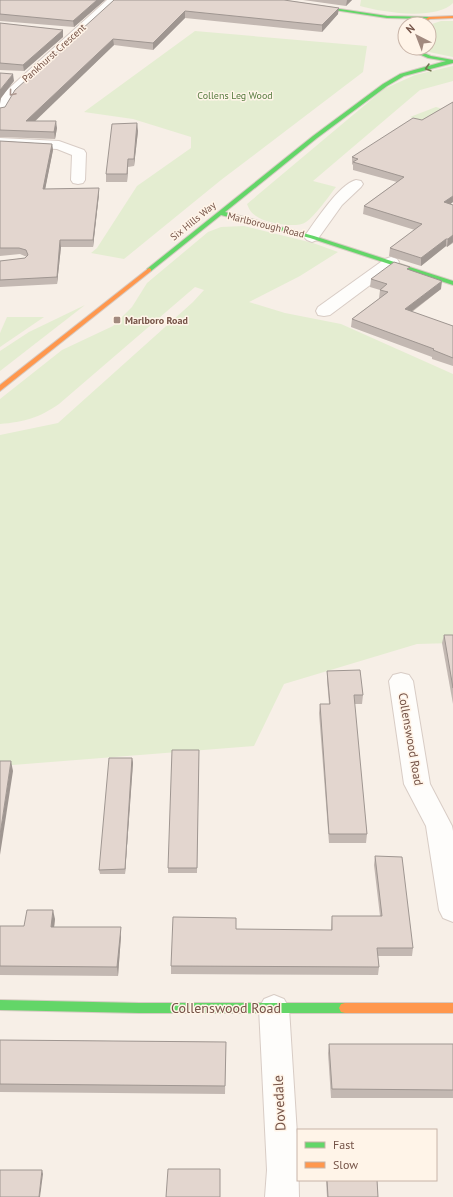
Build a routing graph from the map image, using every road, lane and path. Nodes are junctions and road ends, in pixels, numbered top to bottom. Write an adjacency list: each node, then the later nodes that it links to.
1 (114, 0): 9 (street, Pankhurst Crescent)
2 (270, 0): 4 (street)
3 (452, 16): 6 (street)
4 (387, 17): 5 (street); 7 (street)
5 (397, 17)
6 (437, 17)
7 (397, 22)
8 (61, 32): 9 (street)
9 (76, 33): 15 (street, Pankhurst Crescent)
10 (411, 56): 13 (street)
11 (418, 56): 12 (street)
12 (453, 61): 13 (street, Six Hills Way, one-way to 13)
13 (402, 75): 20 (street, Six Hills Way)
14 (13, 76): 15 (street)
15 (27, 77): 16 (street, Pankhurst Crescent, one-way to 16)
16 (0, 110)
17 (0, 142): 18 (street)
18 (78, 180)
19 (356, 184): 21 (street, Marlborough Road)
20 (220, 213): 21 (street, Marlborough Road); 25 (street, Six Hills Way)
21 (312, 237): 22 (street, Marlborough Road)
22 (391, 262): 23 (street, Marlborough Road); 24 (street)
23 (452, 281)
24 (324, 311)
25 (0, 389)
26 (401, 681): 27 (street, Collenswood Road)
27 (453, 910)
28 (0, 1005): 29 (street, Collenswood Road)
29 (274, 1008): 30 (street, Collenswood Road); 31 (street, Dovedale)
30 (453, 1008)
31 (282, 1197)

